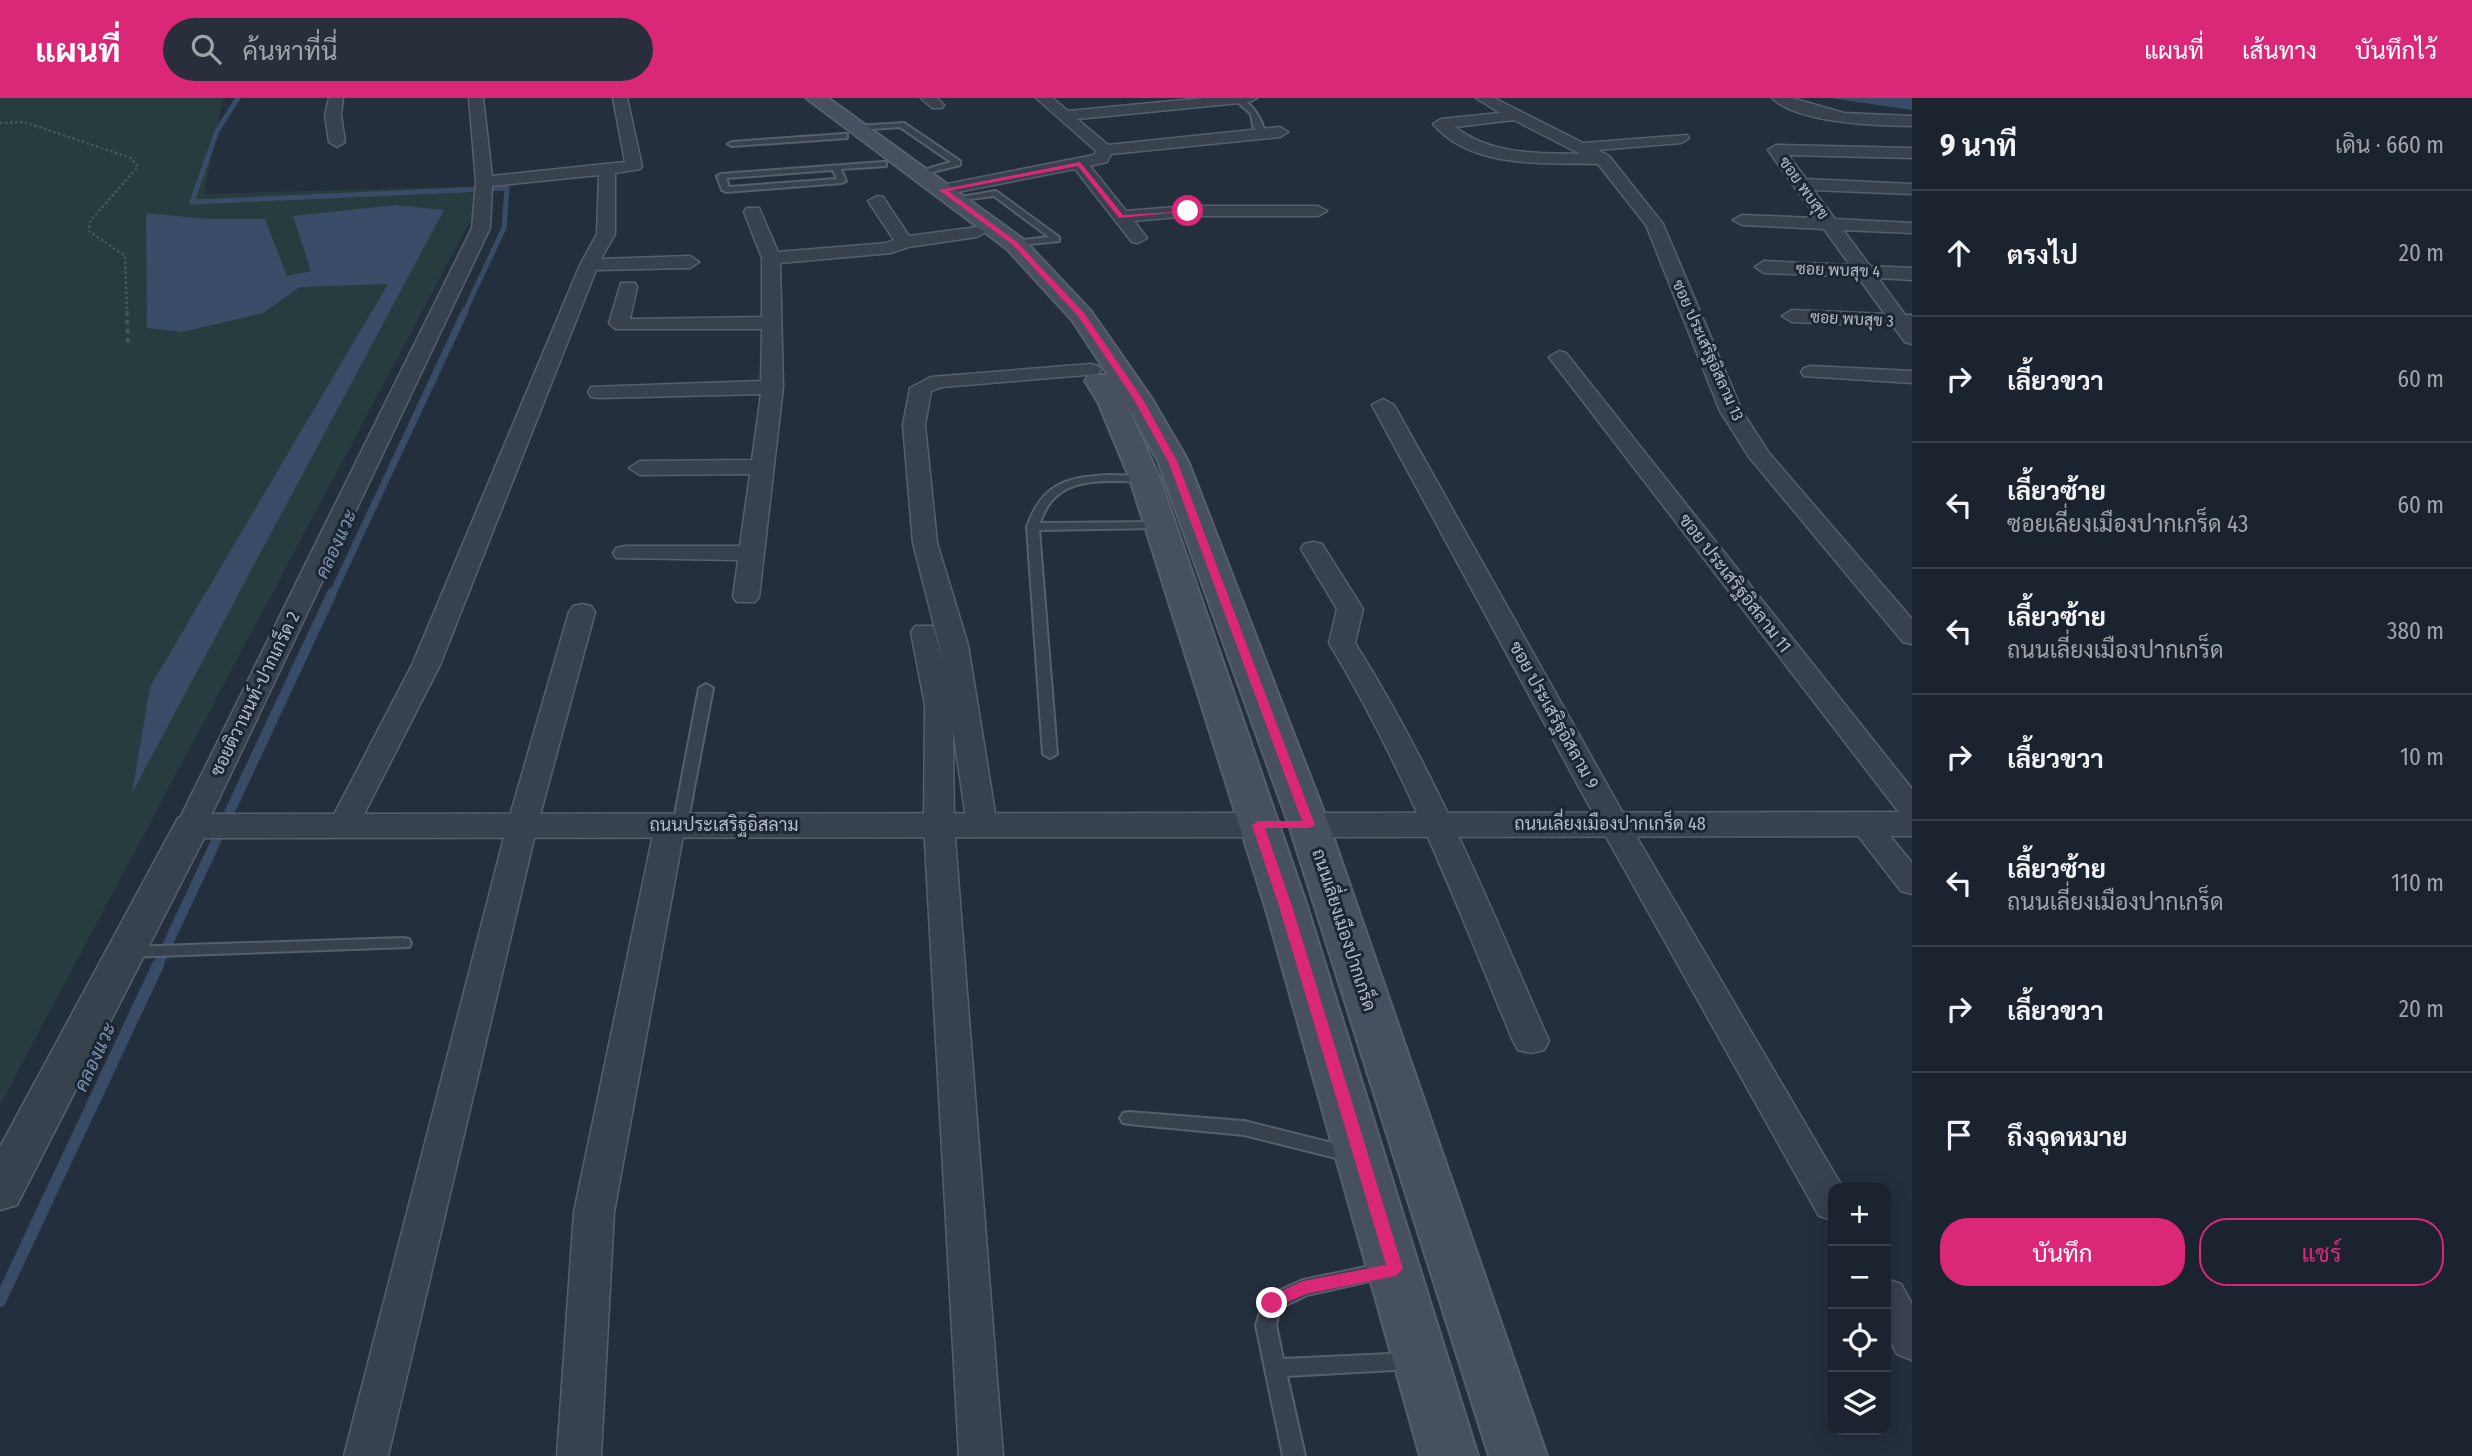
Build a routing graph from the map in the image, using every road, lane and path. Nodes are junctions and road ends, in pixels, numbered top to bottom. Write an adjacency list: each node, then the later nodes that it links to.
1 (336, 98): 17 (street)
2 (476, 98): 29 (street, ซอยติวานนท์-ปากเกร็ด 2)
3 (620, 98): 26 (street)
4 (792, 98): 14 (main road, ถนนเลี่ยงเมืองปากเกร็ด)
5 (816, 98): 14 (main road, ถนนเลี่ยงเมืองปากเกร็ด)
6 (1043, 98): 11 (street)
7 (1779, 98): 12 (street)
8 (1243, 99): 11 (street); 15 (lane)
9 (1501, 107): 10 (street); 19 (street, ซอย ประเสริฐอิสลาม 13); 22 (street)
10 (1442, 110)
11 (1065, 116): 20 (street)
12 (1912, 121)
13 (0, 123): 54 (path)
14 (850, 132): 18 (lane); 23 (main road, ถนนเลี่ยงเมืองปากเกร็ด); 27 (main road, ถนนเลี่ยงเมืองปากเกร็ด); 27 (lane)
15 (1271, 133): 20 (street)
16 (1681, 138): 19 (street)
17 (337, 142)
18 (732, 144)
19 (1584, 147): 22 (street, ซอย ประเสริฐอิสลาม 13)
20 (1104, 150): 24 (street)
21 (1912, 153): 28 (street, ซอย พบสุข)
22 (1603, 159): 73 (street, ซอย ประเสริฐอิสลาม 13)
23 (883, 164): 25 (lane); 39 (main road, ถนนเลี่ยงเมืองปากเกร็ด)
24 (1080, 164): 31 (street); 35 (street)
25 (836, 168): 25 (lane)
26 (607, 170): 29 (street); 45 (street)
27 (920, 174): 31 (main road, ถนนเลี่ยงเมืองปากเกร็ด)
28 (1801, 184): 30 (street); 37 (street, ซอย พบสุข)
29 (484, 187): 86 (street, ซอยติวานนท์-ปากเกร็ด 2)
30 (1912, 189)
31 (948, 195): 42 (main road, ถนนเลี่ยงเมืองปากเกร็ด); 42 (lane)
32 (877, 201): 41 (street)
33 (1318, 211): 35 (street)
34 (753, 212): 43 (street)
35 (1121, 217): 40 (street)
36 (1742, 220): 37 (street)
37 (1830, 225): 38 (street); 47 (street, ซอย พบสุข)
38 (1912, 228)
39 (972, 229): 41 (street); 56 (main road, ถนนเลี่ยงเมืองปากเกร็ด)
40 (1138, 238)
41 (902, 239): 43 (street)
42 (1015, 244): 85 (main road, ถนนเลี่ยงเมืองปากเกร็ด)
43 (771, 258): 52 (street)
44 (690, 262): 45 (street)
45 (589, 265): 87 (street)
46 (1764, 267): 47 (street, ซอย พบสุข 4)
47 (1864, 271): 48 (street, ซอย พบสุข 4); 51 (street, ซอย พบสุข)
48 (1912, 274)
49 (628, 287): 52 (street)
50 (1792, 316): 51 (street, ซอย พบสุข 3)
51 (1906, 321): 53 (street, ซอย พบสุข)
52 (772, 323): 59 (street)
53 (1912, 338)
54 (128, 346)
55 (1559, 357): 76 (street, ซอย ประเสริฐอิสลาม 11)
56 (1091, 370): 64 (main road, ถนนเลี่ยงเมืองปากเกร็ด); 83 (street)
57 (1811, 372): 58 (street)
58 (1912, 377)
59 (772, 387): 60 (street); 62 (street)
60 (599, 392)
61 (1383, 405): 78 (street, ซอย ประเสริฐอิสลาม 9)
62 (762, 467): 63 (street); 69 (street)
63 (640, 468)
64 (1145, 479): 65 (main road, ถนนเลี่ยงเมืองปากเกร็ด); 66 (lane)
65 (1159, 525): 66 (lane); 84 (main road, ถนนเลี่ยงเมืองปากเกร็ด)
66 (1033, 527): 75 (lane)
67 (1313, 549): 77 (street)
68 (625, 553): 69 (street)
69 (751, 553): 70 (street)
70 (746, 597)
71 (582, 612): 88 (street)
72 (924, 632): 82 (street)
73 (1912, 636)
74 (706, 688): 81 (lane)
75 (1050, 754)
76 (1912, 809)
77 (1439, 824): 78 (street, ถนนเลี่ยงเมืองปากเกร็ด 48); 85 (street, ถนนเลี่ยงเมืองปากเกร็ด 48); 92 (street)
78 (1615, 824): 79 (street, ถนนเลี่ยงเมืองปากเกร็ด 48); 96 (street, ซอย ประเสริฐอิสลาม 9)
79 (1864, 824): 80 (street, ถนนเลี่ยงเมืองปากเกร็ด 48); 89 (street)
80 (1912, 824)
81 (675, 825): 82 (street, ถนนประเสริฐอิสลาม); 88 (street, ถนนประเสริฐอิสลาม); 103 (street)
82 (939, 825): 83 (street, ถนนประเสริฐอิสลาม); 104 (street)
83 (982, 825): 84 (street, ถนนประเสริฐอิสลาม)
84 (1258, 825): 85 (main road); 94 (main road, ถนนเลี่ยงเมืองปากเกร็ด)
85 (1309, 825): 107 (main road, ถนนเลี่ยงเมืองปากเกร็ด)
86 (212, 826): 87 (street, ถนนประเสริฐอิสลาม); 91 (street, ซอยติวานนท์-ปากเกร็ด 2)
87 (343, 826): 88 (street, ถนนประเสริฐอิสลาม)
88 (522, 826): 102 (street)
89 (1912, 884)
90 (403, 943): 91 (lane)
91 (136, 951): 95 (street, ซอยติวานนท์-ปากเกร็ด 2)
92 (1531, 1041)
93 (1129, 1118): 94 (lane)
94 (1361, 1157): 97 (main road, ถนนเลี่ยงเมืองปากเกร็ด)
95 (0, 1192)
96 (1828, 1196)
97 (1395, 1269): 100 (main road, ถนนเลี่ยงเมืองปากเกร็ด); 101 (lane)
98 (1891, 1305): 99 (street)
99 (1912, 1342)
100 (1420, 1361): 101 (lane); 106 (main road, ถนนเลี่ยงเมืองปากเกร็ด)
101 (1273, 1368): 105 (lane)
102 (366, 1456)
103 (579, 1456)
104 (981, 1456)
105 (1294, 1456)
106 (1449, 1456)
107 (1518, 1456)

